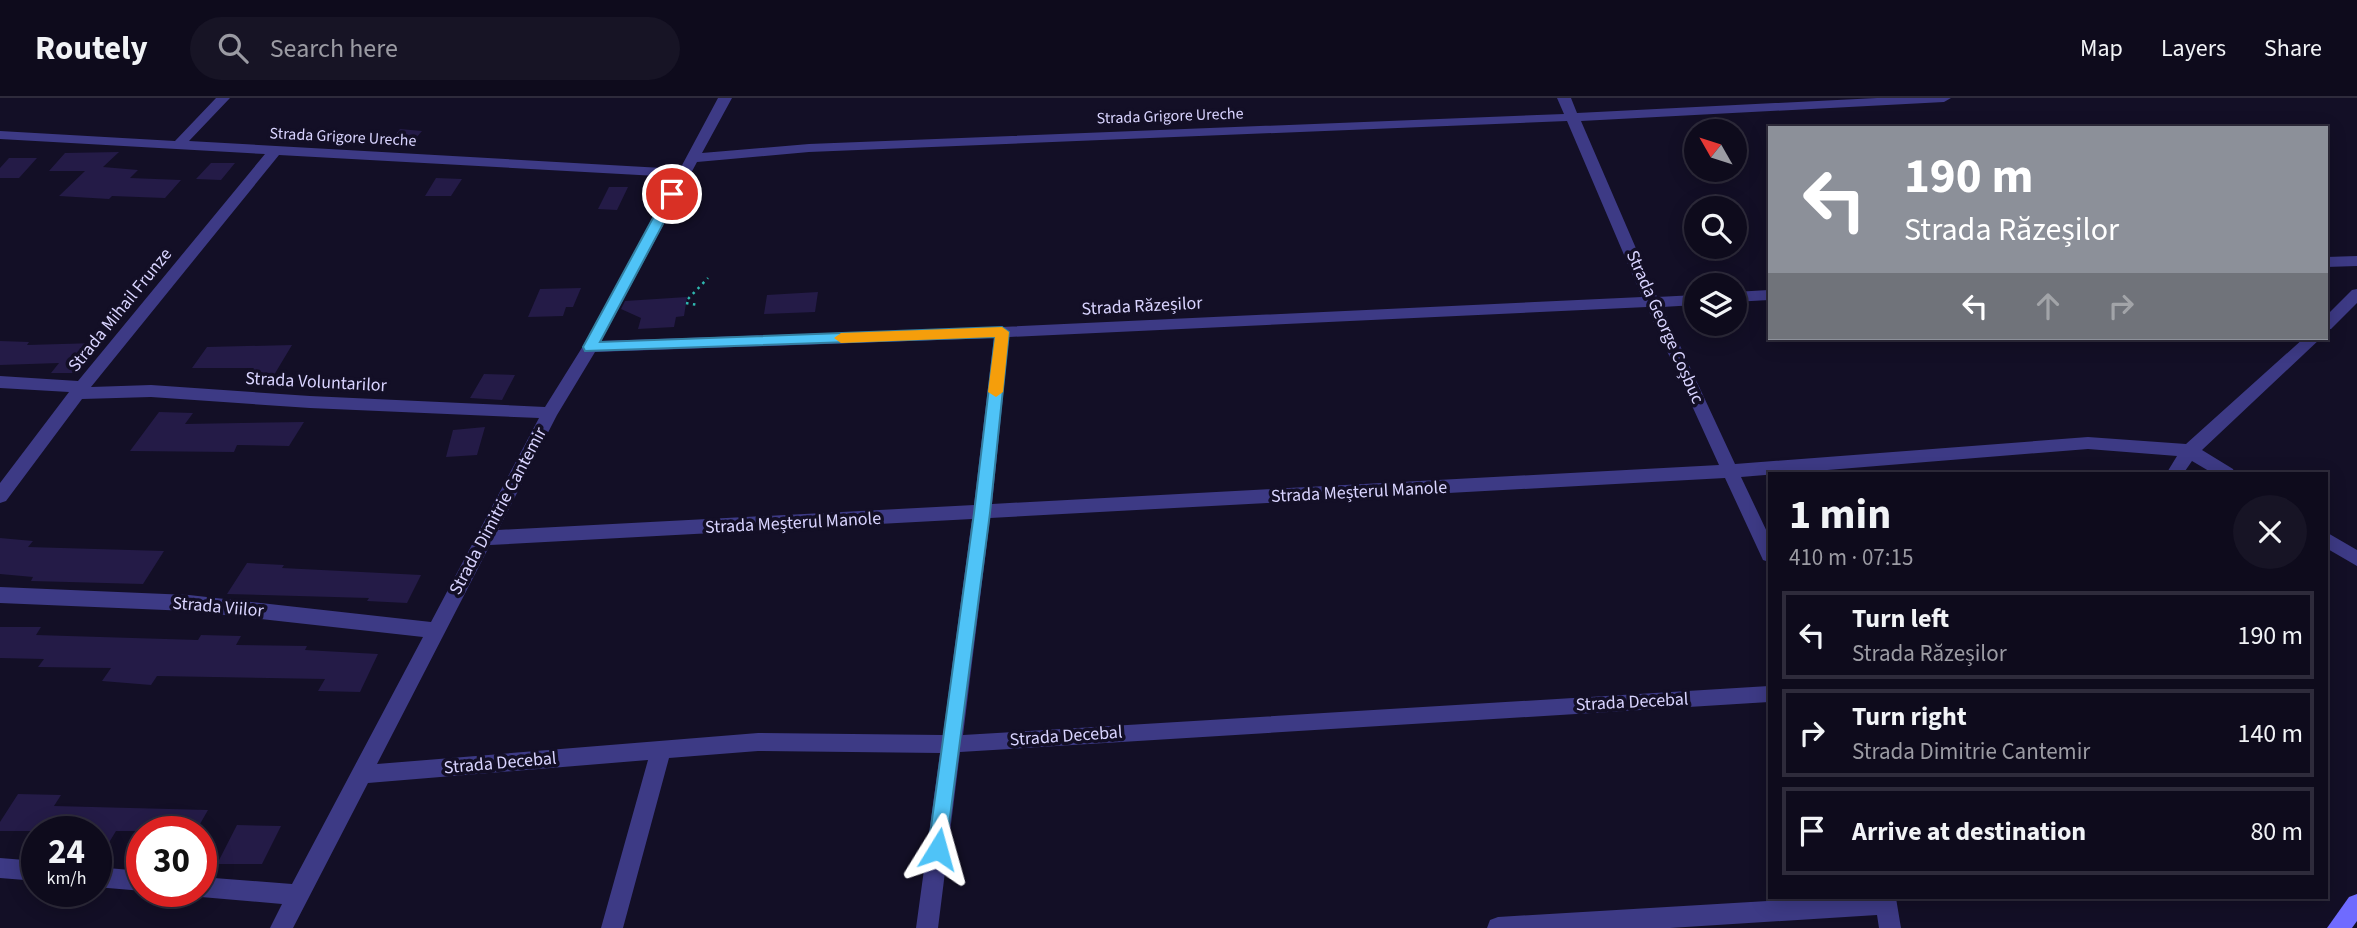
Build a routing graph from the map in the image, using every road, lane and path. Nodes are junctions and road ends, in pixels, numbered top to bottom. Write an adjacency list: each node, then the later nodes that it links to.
1 (223, 98): 7 (street)
2 (725, 98): 9 (street, Strada Dimitrie Cantemir)
3 (1564, 98): 5 (street, Strada George Coșbuc)
4 (1944, 98): 5 (street, Strada Grigore Ureche)
5 (1573, 117): 9 (street, Strada Grigore Ureche); 17 (street, Strada George Coșbuc)
6 (0, 135): 7 (street, Strada Grigore Ureche)
7 (179, 144): 8 (street, Strada Grigore Ureche)
8 (275, 151): 9 (street, Strada Grigore Ureche); 24 (street, Strada Mihail Frunze)
9 (688, 165): 22 (street, Strada Dimitrie Cantemir)
10 (2357, 261): 11 (street)
11 (2328, 262)
12 (708, 278): 18 (path)
13 (2357, 294): 19 (street)
14 (1768, 295): 15 (street)
15 (1747, 297)
16 (1684, 301): 17 (street, Strada Răzeșilor)
17 (1652, 302): 20 (street, Strada Răzeșilor); 27 (street, Strada George Coșbuc)
18 (698, 305)
19 (2328, 323)
20 (1002, 332): 22 (street, Strada Răzeșilor); 31 (street)
21 (2311, 340): 26 (street)
22 (590, 347): 25 (street, Strada Dimitrie Cantemir)
23 (0, 382): 24 (street, Strada Voluntarilor)
24 (80, 390): 25 (street, Strada Voluntarilor); 30 (street, Strada Mihail Frunze)
25 (550, 413): 32 (street, Strada Dimitrie Cantemir)
26 (2190, 450): 27 (street, Strada Meșterul Manole); 28 (street); 29 (street, Strada Meșterul Manole)
27 (1730, 471): 31 (street, Strada Meșterul Manole); 34 (street, Strada George Coșbuc)
28 (2175, 472)
29 (2224, 472)
30 (0, 496)
31 (982, 513): 32 (street, Strada Meșterul Manole); 39 (street)
32 (484, 538): 37 (street, Strada Dimitrie Cantemir)
33 (2328, 540): 35 (street)
34 (1768, 553)
35 (2357, 559)
36 (0, 595): 37 (street, Strada Viilor)
37 (434, 630): 41 (street, Strada Dimitrie Cantemir)
38 (1768, 694): 39 (street, Strada Decebal)
39 (953, 744): 40 (street, Strada Decebal); 50 (street)
40 (661, 750): 41 (street, Strada Decebal); 49 (street)
41 (363, 774): 45 (street, Strada Dimitrie Cantemir)
42 (0, 868): 43 (street)
43 (21, 870)
44 (217, 888): 45 (street)
45 (297, 895): 48 (street, Strada Dimitrie Cantemir)
46 (1886, 901): 51 (street); 52 (street)
47 (2357, 904): 53 (street)
48 (281, 928)
49 (612, 928)
50 (927, 928)
51 (1498, 928)
52 (1891, 928)
53 (2337, 928)

